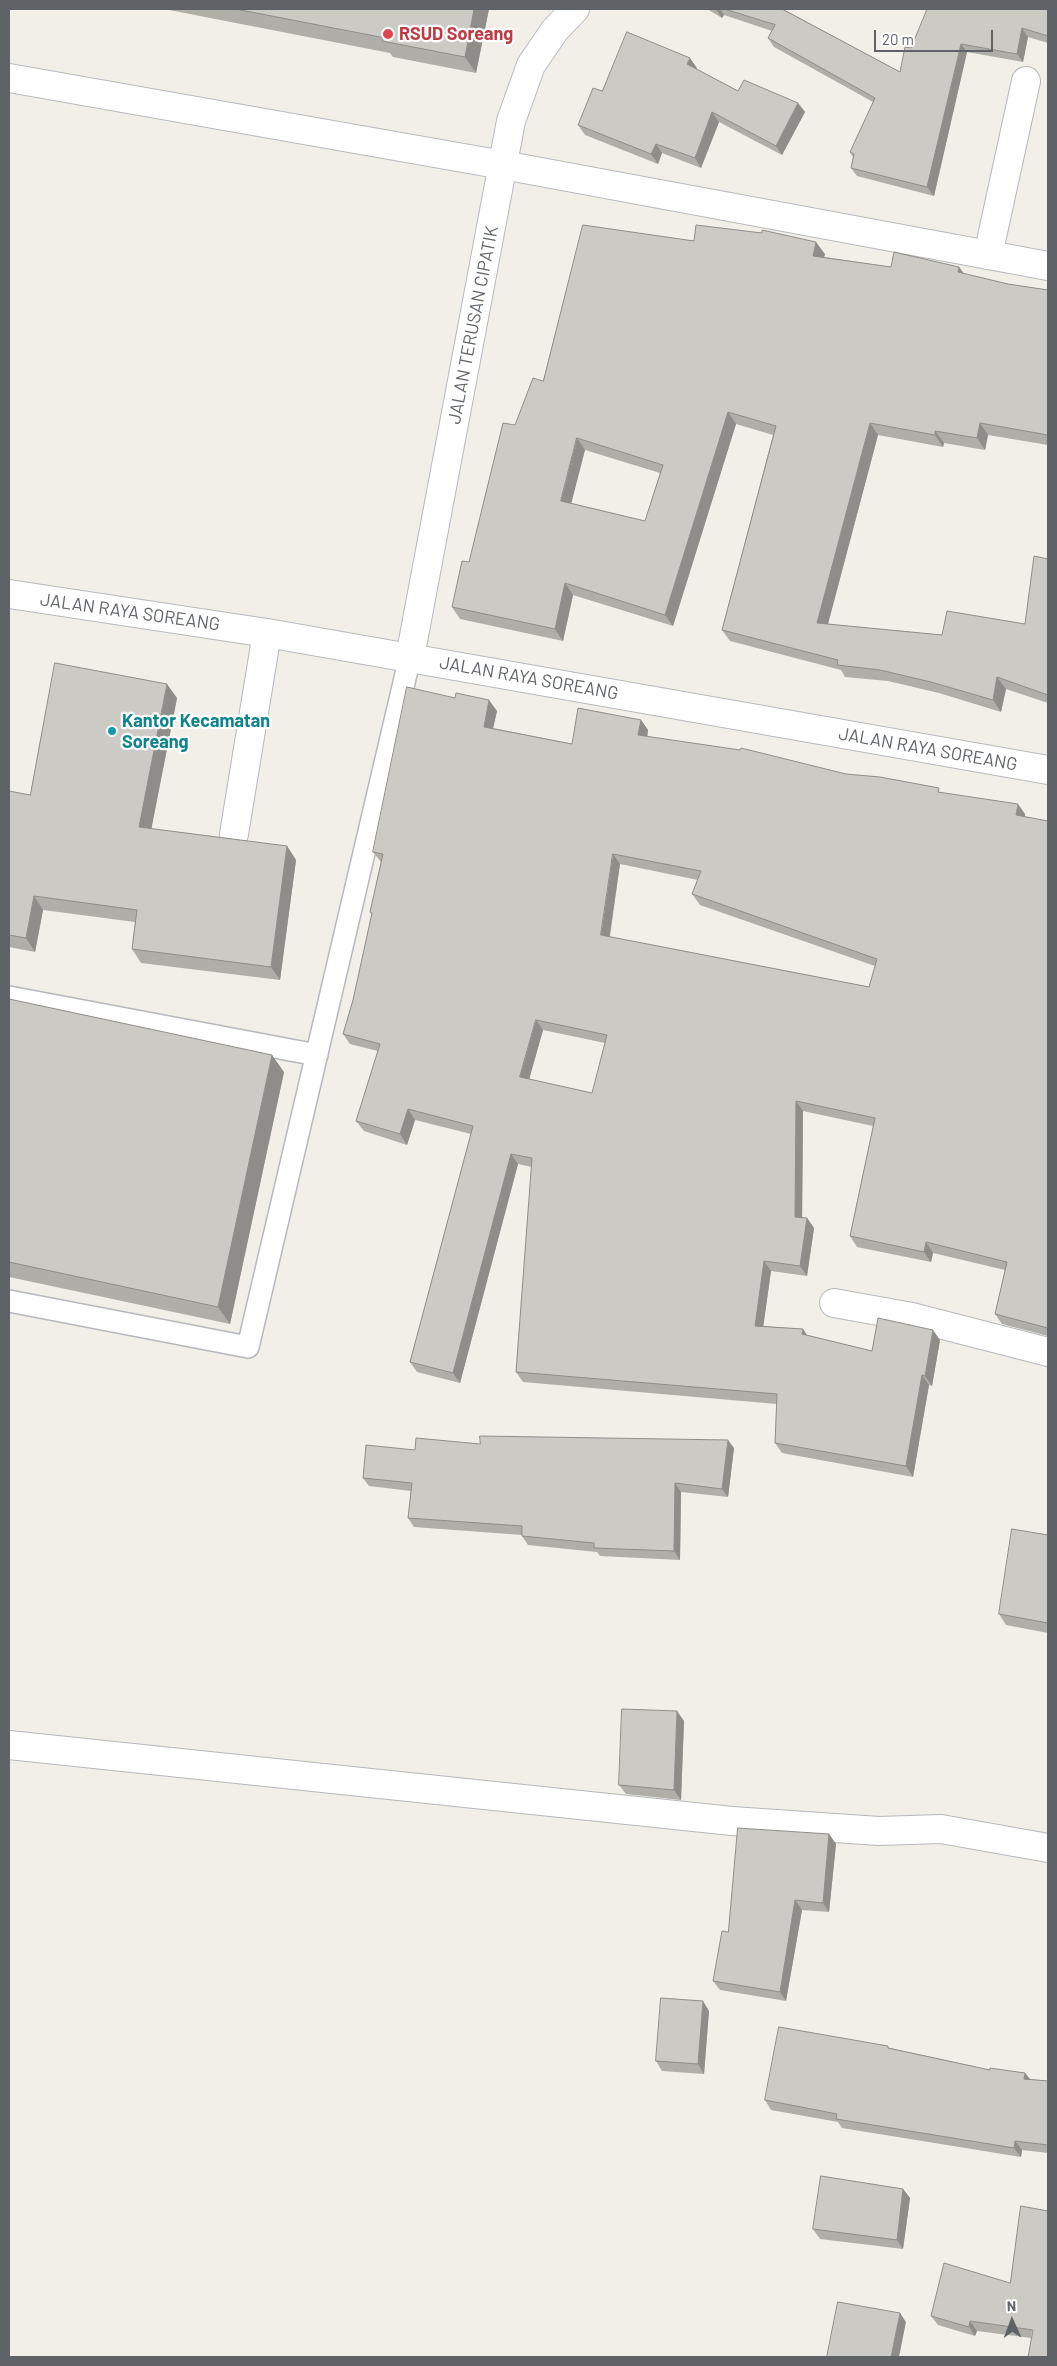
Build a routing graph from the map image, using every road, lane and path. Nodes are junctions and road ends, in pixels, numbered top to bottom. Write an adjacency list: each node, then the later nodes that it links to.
1 (575, 9): 4 (main road, JALAN TERUSAN CIPATIK)
2 (9, 78): 4 (main road)
3 (1026, 80): 5 (main road)
4 (503, 165): 5 (main road); 9 (main road, JALAN TERUSAN CIPATIK)
5 (988, 255): 6 (main road)
6 (1048, 266)
7 (9, 594): 8 (main road, JALAN RAYA SOREANG)
8 (267, 633): 9 (main road, JALAN RAYA SOREANG); 11 (main road)
9 (410, 657): 10 (main road, JALAN RAYA SOREANG); 13 (lane)
10 (1048, 770)
11 (234, 834)
12 (9, 997): 13 (lane)
13 (317, 1055): 14 (lane)
14 (9, 1301)
15 (834, 1303): 16 (main road)
16 (1048, 1352)
17 (9, 1744): 18 (main road)
18 (1048, 1848)

